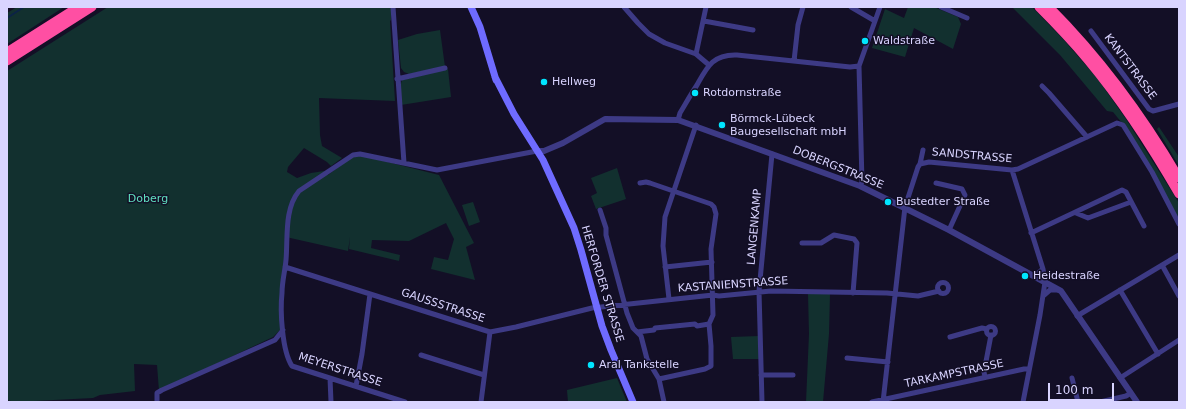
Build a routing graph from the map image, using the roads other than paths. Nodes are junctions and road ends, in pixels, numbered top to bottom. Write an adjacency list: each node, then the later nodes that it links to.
1 (78, 7): 18 (highway)
2 (92, 7): 20 (highway)
3 (393, 7): 25 (street)
4 (471, 7): 32 (main road, HERFORDER STRASSE)
5 (624, 7): 19 (street)
6 (706, 7): 14 (street)
7 (803, 7): 21 (street)
8 (851, 7): 15 (street)
9 (880, 7): 15 (street)
10 (941, 7): 13 (street)
11 (1039, 7): 42 (highway)
12 (1049, 7): 37 (highway)
13 (966, 18)
14 (704, 21): 16 (street); 19 (street)
15 (875, 21): 23 (street)
16 (753, 30)
17 (1091, 31): 27 (street, KANTSTRASSE)
18 (7, 52)
19 (696, 54): 22 (street)
20 (7, 61)
21 (794, 61): 22 (street); 23 (street)
22 (709, 65): 28 (street)
23 (859, 66): 40 (street)
24 (445, 68): 25 (street)
25 (397, 79): 34 (street)
26 (1042, 86): 30 (street)
27 (1179, 104)
28 (678, 120): 29 (street, DOBERGSTRASSE); 32 (street, DOBERGSTRASSE)
29 (696, 126): 33 (street, DOBERGSTRASSE); 41 (street)
30 (1087, 137): 36 (street, SANDSTRASSE); 47 (street, SANDSTRASSE)
31 (923, 150): 35 (street)
32 (537, 151): 34 (street, MEYERSTRASSE); 72 (main road, HERFORDER STRASSE)
33 (772, 154): 40 (street, DOBERGSTRASSE); 62 (street, LANGENKAMP)
34 (404, 163): 55 (street, MEYERSTRASSE)
35 (920, 164): 36 (street, SANDSTRASSE); 44 (street)
36 (1012, 170): 50 (street)
37 (1179, 178)
38 (936, 182): 49 (street)
39 (640, 183): 41 (street)
40 (860, 186): 44 (street, DOBERGSTRASSE)
41 (673, 191): 53 (street); 56 (street)
42 (1179, 194)
43 (1131, 202): 46 (street); 46 (street); 48 (street)
44 (905, 207): 49 (street, DOBERGSTRASSE); 66 (street)
45 (600, 210): 71 (street)
46 (1076, 213): 50 (street)
47 (1179, 224)
48 (1144, 226)
49 (949, 230): 58 (street, DOBERGSTRASSE)
50 (1031, 233): 57 (street)
51 (802, 243): 64 (street)
52 (1179, 255): 54 (street)
53 (712, 262): 56 (street); 67 (street)
54 (1162, 265): 61 (street); 69 (street)
55 (285, 267): 65 (street, GAUSSSTRASSE); 75 (street, MEYERSTRASSE)
56 (665, 267): 70 (street)
57 (1043, 269): 58 (street); 59 (street)
58 (1032, 275): 59 (street, DOBERGSTRASSE)
59 (1045, 282): 60 (street, DOBERGSTRASSE); 68 (street)
60 (1058, 290): 68 (street); 73 (street, DOBERGSTRASSE)
61 (1120, 290): 73 (street); 82 (street)
62 (759, 291): 64 (street, KASTANIENSTRASSE); 67 (street, KASTANIENSTRASSE); 88 (street, LANGENKAMP)
63 (939, 291): 66 (street, KASTANIENSTRASSE)
64 (852, 293): 66 (street, KASTANIENSTRASSE)
65 (370, 294): 76 (street, GAUSSSTRASSE); 95 (street)
66 (894, 294): 85 (street)
67 (713, 295): 70 (street, KASTANIENSTRASSE); 74 (street)
68 (1043, 296): 86 (street)
69 (1179, 296)
70 (669, 299): 71 (street, KASTANIENSTRASSE)
71 (625, 304): 72 (street, KASTANIENSTRASSE); 77 (street)
72 (597, 307): 76 (street, GAUSSSTRASSE); 103 (main road, HERFORDER STRASSE)
73 (1077, 316): 93 (street, DOBERGSTRASSE)
74 (709, 324): 77 (street); 94 (street)
75 (283, 330): 79 (street); 81 (street, MEYERSTRASSE)
76 (490, 332): 87 (street)
77 (637, 332): 94 (street)
78 (950, 337): 90 (street)
79 (275, 340): 81 (street); 99 (street)
80 (1179, 340): 82 (street)
81 (284, 343): 91 (street, MEYERSTRASSE)
82 (1158, 354): 93 (street)
83 (422, 355): 87 (street)
84 (846, 358): 85 (street)
85 (888, 362): 98 (street)
86 (1029, 369): 90 (street, TARKAMPSTRASSE); 107 (street)
87 (484, 375): 102 (street)
88 (761, 375): 89 (street); 105 (street, LANGENKAMP)
89 (793, 375)
90 (985, 377): 98 (street, TARKAMPSTRASSE)
91 (330, 378): 95 (street, MEYERSTRASSE); 100 (street)
92 (1072, 378): 108 (street)
93 (1120, 378): 96 (street, DOBERGSTRASSE)
94 (659, 379): 104 (street)
95 (356, 386): 97 (street, MEYERSTRASSE)
96 (1130, 393): 109 (street); 110 (street, DOBERGSTRASSE)
97 (399, 401): 101 (street, MEYERSTRASSE)
98 (883, 401): 106 (street, TARKAMPSTRASSE)
99 (157, 402)
100 (332, 402)
101 (405, 402)
102 (481, 402)
103 (633, 402)
104 (664, 402)
105 (762, 402)
106 (872, 402)
107 (1023, 402)
108 (1078, 402)
109 (1100, 402)
110 (1137, 402)

